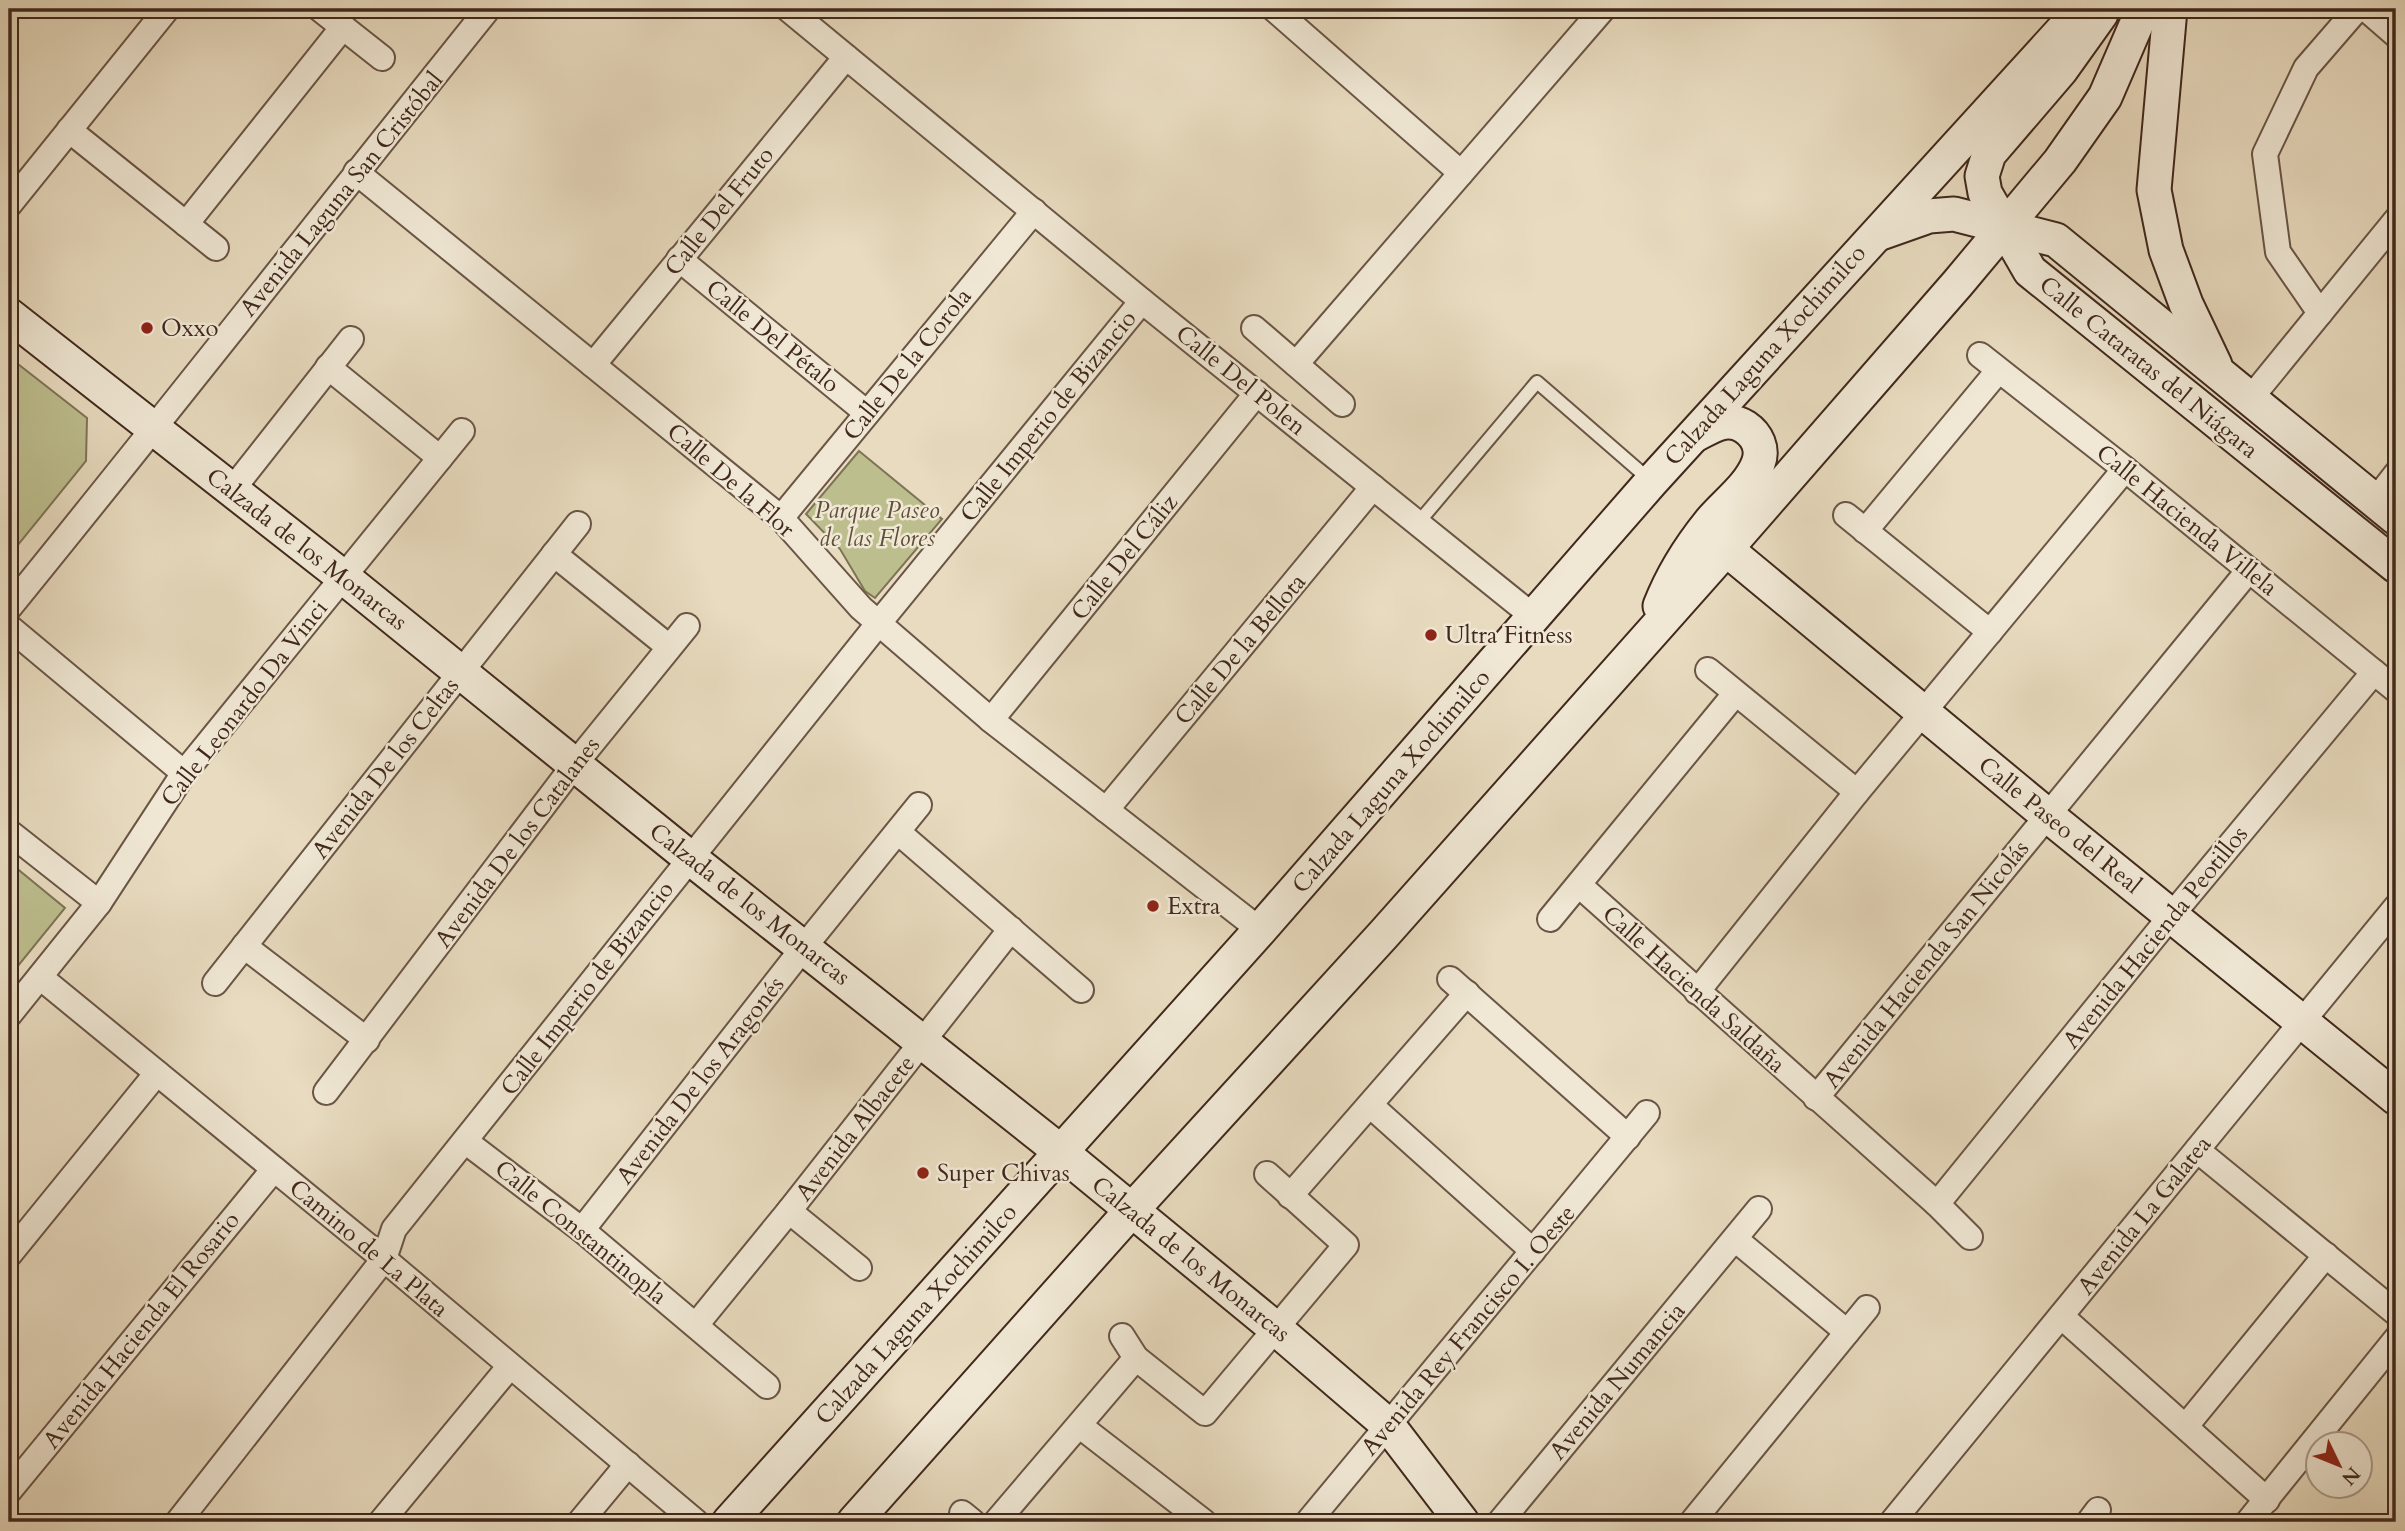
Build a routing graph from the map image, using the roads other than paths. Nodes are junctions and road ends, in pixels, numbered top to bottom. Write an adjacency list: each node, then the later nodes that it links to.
1 (167, 9): 19 (street)
2 (320, 9): 13 (street)
3 (488, 9): 20 (street, Avenida Laguna San Cristóbal)
4 (788, 9): 15 (street, Calle Del Polen)
5 (1274, 9): 21 (street)
6 (1603, 9): 21 (street)
7 (2082, 9): 27 (main road, Calzada Laguna Xochimilco)
8 (2105, 9): 17 (main road)
9 (2143, 9): 18 (main road)
10 (2170, 9): 38 (main road)
11 (2357, 9): 31 (street)
12 (2366, 9): 14 (street)
13 (343, 27): 16 (street); 25 (street)
14 (2396, 35)
15 (846, 57): 23 (street, Calle Del Polen); 29 (street, Calle Del Fruto)
16 (382, 58)
17 (2061, 70): 18 (main road); 26 (main road)
18 (2105, 97): 26 (main road)
19 (69, 130): 22 (street); 25 (street)
20 (356, 172): 36 (street, Calle De la Flor); 43 (street, Avenida Laguna San Cristóbal)
21 (1461, 173): 35 (street)
22 (9, 205)
23 (1034, 211): 30 (street, Calle Del Polen); 42 (street, Calle De la Corola)
24 (2396, 220): 31 (street)
25 (186, 224): 28 (street)
26 (2005, 227): 27 (main road); 38 (main road, Calle Cataratas del Niágara); 56 (main road); 58 (main road, Calle Cataratas del Niágara)
27 (1872, 236): 45 (main road, Calzada Laguna Xochimilco)
28 (216, 248)
29 (679, 259): 36 (street, Calle Del Fruto); 42 (street, Calle Del Pétalo)
30 (1142, 301): 39 (street, Calle Del Polen); 63 (street, Calle Imperio de Bizancio)
31 (2320, 313): 40 (street)
32 (9, 315): 43 (main road, Calzada de los Monarcas)
33 (1254, 328): 35 (street)
34 (351, 339): 37 (street)
35 (1296, 364): 41 (street)
36 (593, 365): 53 (street, Calle De la Flor)
37 (328, 368): 46 (street); 51 (street)
38 (2220, 373): 40 (main road, Calle Cataratas del Niágara)
39 (1257, 393): 50 (street, Calle Del Polen); 75 (street, Calle Del Cáliz)
40 (2250, 399): 52 (main road, Calle Cataratas del Niágara)
41 (1342, 404)
42 (867, 413): 53 (street, Calle De la Corola)
43 (155, 429): 51 (main road, Calzada de los Monarcas); 61 (street, Avenida Laguna San Cristóbal)
44 (462, 431): 46 (street, Calle Leonardo Da Vinci)
45 (1691, 437): 49 (main road, Calzada Laguna Xochimilco); 66 (main road)
46 (440, 458): 60 (street, Calle Leonardo Da Vinci)
47 (2125, 469): 59 (street, Calle Hacienda Villela); 67 (street); 67 (street, Calle Hacienda Villela)
48 (2396, 474): 52 (street)
49 (1651, 482): 54 (lane); 62 (main road, Calzada Laguna Xochimilco)
50 (1373, 487): 54 (street, Calle Del Polen); 80 (street, Calle De la Bellota)
51 (232, 490): 60 (main road, Calzada de los Monarcas)
52 (2386, 509)
53 (781, 518): 63 (street, Calle De la Flor)
54 (1418, 523): 62 (street, Calle Del Polen)
55 (578, 524): 57 (street, Avenida De los Celtas)
56 (1726, 550): 66 (main road); 74 (main road, Calle Paseo del Real)
57 (554, 554): 68 (street); 70 (street, Avenida De los Celtas)
58 (2396, 566)
59 (2249, 570): 71 (street, Calle Hacienda Villela); 81 (street, Avenida Hacienda San Nicolás)
60 (343, 577): 70 (main road, Calzada de los Monarcas); 77 (street, Calle Leonardo Da Vinci)
61 (9, 608)
62 (1534, 617): 91 (main road, Calzada Laguna Xochimilco)
63 (878, 624): 75 (street, Calle De la Flor); 84 (street, Calle Imperio de Bizancio)
64 (687, 626): 68 (street, Avenida De los Catalanes)
65 (9, 627): 77 (street)
66 (1651, 631): 118 (main road)
67 (1990, 632): 74 (street)
68 (669, 647): 76 (street, Avenida De los Catalanes)
69 (1708, 670): 73 (street)
70 (461, 672): 76 (main road, Calzada de los Monarcas); 92 (street, Avenida De los Celtas)
71 (2374, 672): 72 (street, Calle Hacienda Villela); 88 (street, Avenida Hacienda Peotillos)
72 (2396, 690)
73 (1735, 694): 78 (street); 85 (street)
74 (1923, 713): 78 (street); 81 (main road, Calle Paseo del Real)
75 (991, 720): 80 (street, Calle De la Flor)
76 (575, 764): 84 (main road, Calzada de los Monarcas); 100 (street, Avenida De los Catalanes)
77 (184, 772): 86 (street, Calle Leonardo Da Vinci)
78 (1857, 792): 97 (street)
79 (919, 805): 83 (street, Avenida De los Aragonés)
80 (1106, 810): 91 (street, Calle De la Flor)
81 (2048, 815): 88 (main road, Calle Paseo del Real); 104 (street, Avenida Hacienda San Nicolás)
82 (9, 832): 86 (street)
83 (898, 832): 90 (street); 93 (street, Avenida De los Aragonés)
84 (690, 858): 93 (main road, Calzada de los Monarcas); 109 (street, Calle Imperio de Bizancio)
85 (1579, 885): 89 (street); 97 (street, Calle Hacienda Saldaña)
86 (99, 904): 94 (street, Calle Leonardo Da Vinci)
87 (2396, 907): 99 (street, Avenida La Galatea)
88 (2171, 916): 99 (main road, Calle Paseo del Real); 115 (street, Avenida Hacienda Peotillos)
89 (1550, 919)
90 (1011, 929): 96 (street); 101 (street, Avenida Albacete)
91 (1260, 930): 111 (main road, Calzada Laguna Xochimilco)
92 (244, 946): 95 (street, Avenida De los Celtas); 100 (street)
93 (804, 947): 101 (main road, Calzada de los Monarcas); 119 (street, Avenida De los Aragonés)
94 (40, 977): 98 (street, Calle Leonardo Da Vinci); 102 (street, Camino de La Plata)
95 (215, 983)
96 (1082, 990)
97 (1697, 992): 104 (street, Calle Hacienda Saldaña)
98 (9, 1015)
99 (2302, 1021): 105 (main road, Calle Paseo del Real); 110 (street, Avenida La Galatea)
100 (367, 1040): 103 (street, Avenida De los Catalanes)
101 (923, 1042): 111 (main road, Calzada de los Monarcas); 117 (street, Avenida Albacete)
102 (157, 1073): 112 (street, Camino de La Plata); 123 (street)
103 (326, 1092)
104 (1816, 1098): 115 (street, Calle Hacienda Saldaña)
105 (2396, 1098)
106 (1370, 1105): 108 (street); 114 (street); 122 (street)
107 (1647, 1113): 108 (street, Avenida Rey Francisco I. Oeste)
108 (1628, 1137): 122 (street, Avenida Rey Francisco I. Oeste)
109 (465, 1141): 119 (street, Calle Constantinopla); 125 (street, Calle Imperio de Bizancio)
110 (2197, 1150): 124 (street); 129 (street, Avenida La Galatea)
111 (1061, 1152): 118 (main road, Calzada de los Monarcas); 148 (main road, Calzada Laguna Xochimilco)
112 (274, 1168): 125 (street, Camino de La Plata); 142 (street, Avenida Hacienda El Rosario)
113 (1267, 1174): 114 (street)
114 (1290, 1196): 131 (street)
115 (1937, 1204): 120 (street, Calle Hacienda Saldaña)
116 (1759, 1209): 121 (street, Avenida Numancia)
117 (789, 1211): 126 (street); 130 (street, Avenida Albacete)
118 (1131, 1211): 131 (main road, Calzada de los Monarcas); 149 (main road)
119 (583, 1230): 130 (street, Calle Constantinopla)
120 (1970, 1237)
121 (1735, 1239): 132 (street); 154 (street, Avenida Numancia)
122 (1533, 1251): 138 (street, Avenida Rey Francisco I. Oeste)
123 (9, 1255)
124 (2326, 1255): 128 (street); 140 (street)
125 (384, 1259): 136 (street, Camino de La Plata); 144 (street, Calle Imperio de Bizancio)
126 (859, 1268)
127 (1867, 1308): 132 (street)
128 (2396, 1313)
129 (2061, 1317): 140 (street); 156 (street, Avenida La Galatea)
130 (696, 1325): 137 (street, Calle Constantinopla)
131 (1275, 1328): 135 (street); 138 (main road, Calzada de los Monarcas)
132 (1847, 1332): 155 (street)
133 (1122, 1336): 135 (street)
134 (2396, 1339): 143 (street)
135 (1136, 1358): 139 (street)
136 (510, 1366): 141 (street, Camino de La Plata); 145 (street)
137 (767, 1386)
138 (1388, 1425): 152 (street, Avenida Rey Francisco I. Oeste); 153 (main road, Calzada de los Monarcas)
139 (1080, 1426): 150 (street); 151 (street)
140 (2186, 1426): 143 (street)
141 (628, 1464): 146 (street); 147 (street, Camino de La Plata)
142 (9, 1491)
143 (2267, 1500): 157 (street)
144 (178, 1522)
145 (381, 1522)
146 (580, 1522)
147 (696, 1522)
148 (729, 1522)
149 (854, 1522)
150 (996, 1522)
151 (1204, 1522)
152 (1308, 1522)
153 (1462, 1522)
154 (1500, 1522)
155 (1692, 1522)
156 (1892, 1522)
157 (2248, 1522)

